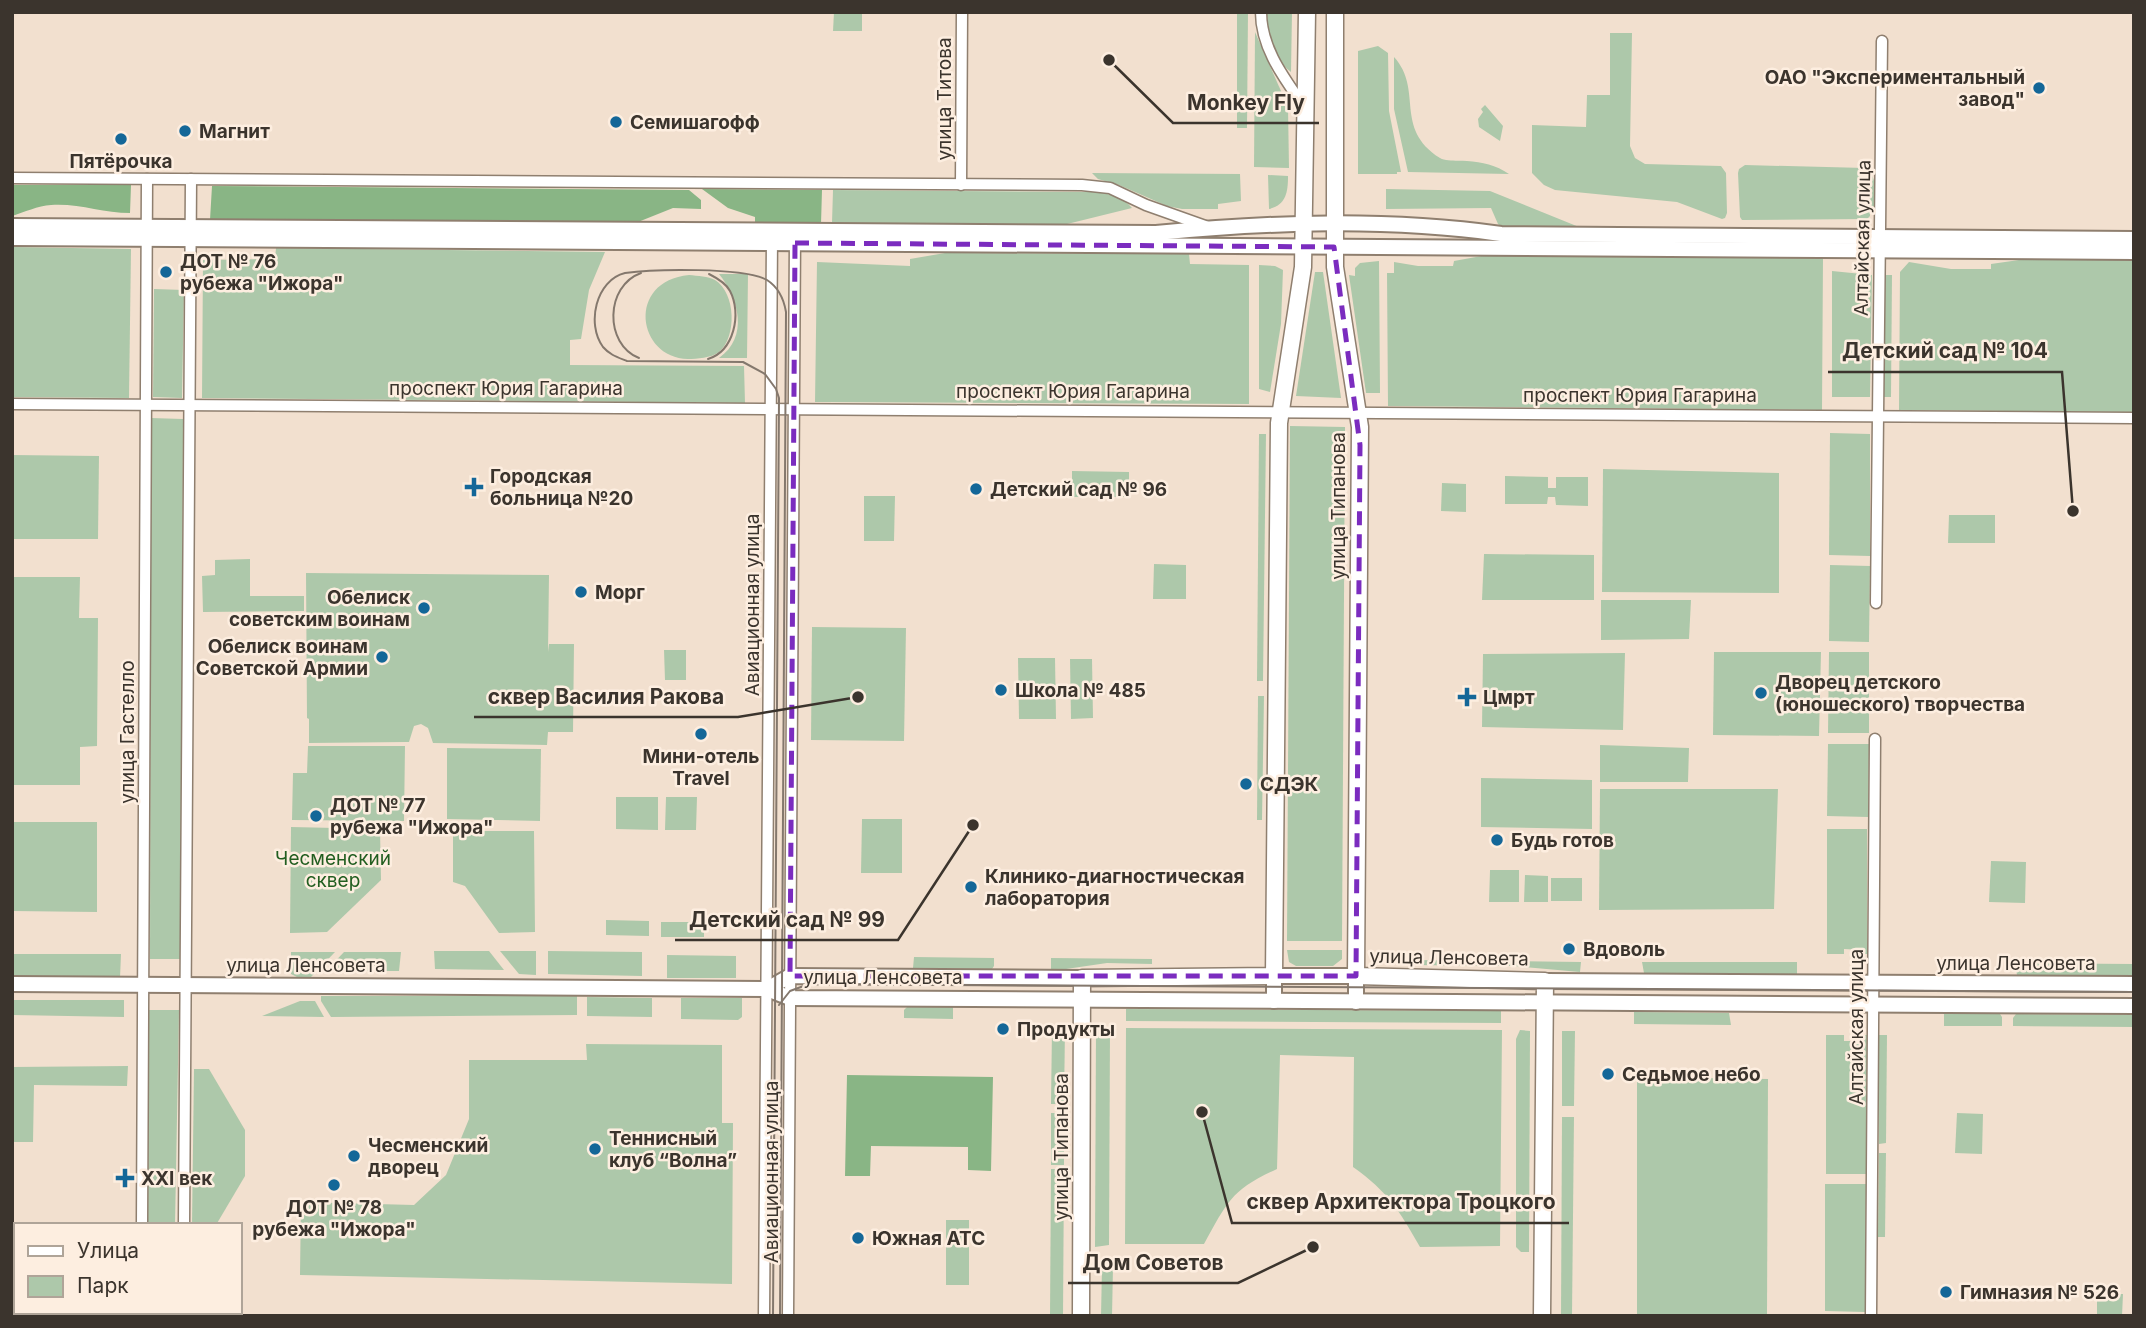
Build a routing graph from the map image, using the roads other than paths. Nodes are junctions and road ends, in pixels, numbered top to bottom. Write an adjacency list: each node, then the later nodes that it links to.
1 (962, 12): 10 (street, улица Титова)
2 (1261, 12): 6 (street)
3 (1307, 12): 6 (main road)
4 (1335, 12): 12 (main road, улица Типанова)
5 (1882, 41): 21 (street, Алтайская улица)
6 (1306, 109): 11 (main road)
7 (12, 178): 8 (street)
8 (147, 179): 9 (street); 15 (street)
9 (191, 179): 10 (street); 16 (street)
10 (961, 185): 14 (street)
11 (1304, 224): 12 (main road); 14 (main road); 22 (main road)
12 (1333, 224): 21 (main road); 23 (main road, улица Типанова)
13 (12, 226): 15 (main road)
14 (1210, 228): 18 (main road)
15 (147, 233): 16 (main road); 19 (main road); 26 (street, улица Гастелло)
16 (191, 233): 17 (main road); 27 (street)
17 (772, 237): 18 (main road); 28 (street, Авиационная улица)
18 (795, 237): 22 (main road); 29 (street, Авиационная улица)
19 (12, 238)
20 (2134, 239): 21 (main road)
21 (1879, 244): 23 (main road); 24 (main road); 32 (street, Алтайская улица)
22 (1304, 247): 23 (main road); 30 (main road)
23 (1334, 247): 31 (main road, улица Типанова)
24 (2134, 253)
25 (12, 404): 26 (street, проспект Юрия Гагарина)
26 (146, 405): 27 (street, проспект Юрия Гагарина); 44 (street, улица Гастелло)
27 (190, 405): 28 (street, проспект Юрия Гагарина); 45 (street)
28 (771, 410): 29 (street, проспект Юрия Гагарина); 46 (street, Авиационная улица)
29 (794, 410): 30 (street, проспект Юрия Гагарина); 36 (street, Авиационная улица)
30 (1281, 411): 31 (street, проспект Юрия Гагарина); 37 (main road)
31 (1357, 412): 32 (street, проспект Юрия Гагарина); 38 (main road, улица Типанова)
32 (1878, 417): 33 (street, проспект Юрия Гагарина); 34 (street, Алтайская улица)
33 (2134, 418)
34 (1876, 603)
35 (1875, 739): 41 (street, Алтайская улица)
36 (790, 976): 39 (main road, улица Ленсовета); 46 (main road, улица Ленсовета); 47 (street, Авиационная улица)
37 (1275, 976): 38 (main road, улица Ленсовета); 39 (main road, улица Ленсовета); 49 (main road)
38 (1356, 976): 40 (main road, улица Ленсовета); 50 (main road, улица Типанова)
39 (1083, 978): 48 (main road, улица Типанова)
40 (1545, 981): 41 (main road, улица Ленсовета); 51 (main road)
41 (1873, 983): 43 (main road, улица Ленсовета); 52 (street, Алтайская улица)
42 (12, 984): 44 (main road, улица Ленсовета)
43 (2134, 984)
44 (143, 985): 45 (main road, улица Ленсовета); 54 (street, улица Гастелло)
45 (186, 985): 46 (main road, улица Ленсовета); 55 (street)
46 (767, 989): 47 (main road, улица Ленсовета); 56 (street, Авиационная улица)
47 (790, 998): 48 (main road, улица Ленсовета); 57 (street, Авиационная улица)
48 (1083, 1000): 49 (main road, улица Ленсовета); 58 (main road, улица Типанова)
49 (1274, 1002): 50 (main road, улица Ленсовета)
50 (1356, 1002): 51 (main road, улица Ленсовета)
51 (1545, 1002): 52 (main road, улица Ленсовета); 59 (main road)
52 (1873, 1004): 53 (main road, улица Ленсовета); 60 (street, Алтайская улица)
53 (2134, 1006)
54 (142, 1223)
55 (184, 1223)
56 (764, 1316)
57 (788, 1316)
58 (1081, 1316)
59 (1542, 1316)
60 (1871, 1316)

